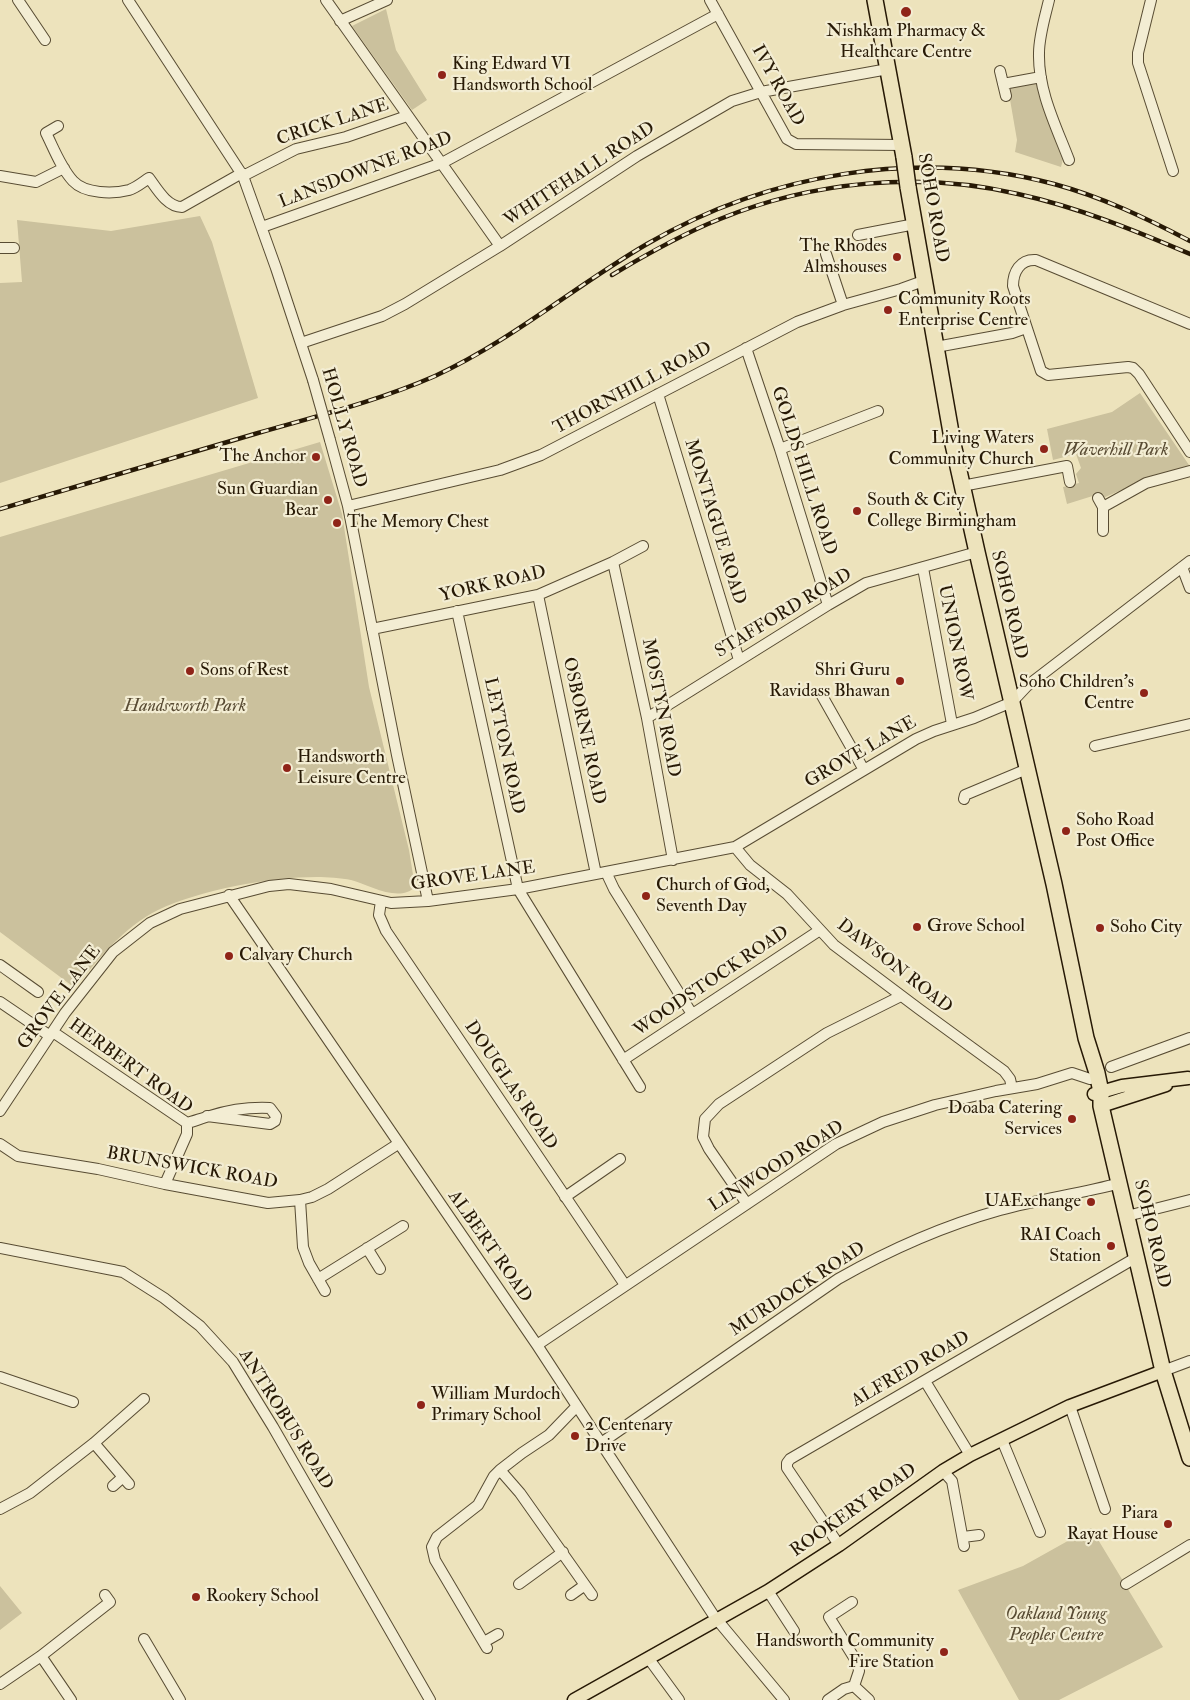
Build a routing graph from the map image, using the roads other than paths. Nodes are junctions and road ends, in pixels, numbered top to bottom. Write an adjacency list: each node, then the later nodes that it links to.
1 (18, 0): 11 (street)
2 (128, 0): 25 (street, HOLLY ROAD)
3 (326, 0): 10 (street)
4 (386, 0): 10 (street)
5 (710, 0): 9 (street, IVY ROAD)
6 (875, 0): 12 (highway, SOHO ROAD)
7 (1048, 0): 14 (street)
8 (1151, 0): 24 (street)
9 (718, 14): 16 (street, IVY ROAD); 22 (street, LANSDOWNE ROAD)
10 (340, 21): 18 (street)
11 (46, 40)
12 (888, 69): 16 (street, WHITEHALL ROAD); 20 (highway, SOHO ROAD)
13 (1000, 71): 15 (street)
14 (1041, 77): 15 (street); 21 (street)
15 (1003, 84): 17 (street)
16 (761, 92): 20 (street, IVY ROAD); 30 (street, WHITEHALL ROAD)
17 (1006, 96)
18 (407, 116): 22 (street); 25 (street, CRICK LANE)
19 (58, 126): 23 (street)
20 (903, 151): 27 (highway, SOHO ROAD, bridge)
21 (1069, 160)
22 (442, 163): 28 (street, LANSDOWNE ROAD); 30 (street)
23 (64, 168): 25 (street, CRICK LANE); 26 (street)
24 (1173, 171)
25 (242, 174): 28 (street, HOLLY ROAD)
26 (0, 176)
27 (916, 224): 29 (street); 34 (highway, SOHO ROAD)
28 (262, 227): 38 (street, HOLLY ROAD)
29 (858, 235)
30 (500, 246): 38 (street, WHITEHALL ROAD)
31 (0, 248): 32 (street)
32 (14, 248)
33 (825, 254): 35 (street)
34 (926, 280): 35 (street, THORNHILL ROAD); 39 (highway, SOHO ROAD)
35 (843, 305): 40 (street, THORNHILL ROAD)
36 (1190, 324): 37 (street)
37 (1026, 328): 39 (street); 44 (street)
38 (301, 343): 48 (street, HOLLY ROAD, bridge)
39 (936, 347): 47 (highway, SOHO ROAD)
40 (746, 348): 41 (street, THORNHILL ROAD); 43 (street, GOLDS HILL ROAD)
41 (658, 394): 48 (street, THORNHILL ROAD); 60 (street, MONTAGUE ROAD)
42 (878, 411): 43 (street)
43 (780, 449): 57 (street, GOLDS HILL ROAD)
44 (1190, 452)
45 (1190, 471): 49 (street)
46 (1070, 482): 47 (street)
47 (962, 486): 51 (highway, SOHO ROAD)
48 (348, 506): 59 (street, HOLLY ROAD)
49 (1103, 531)
50 (643, 546): 52 (street, YORK ROAD)
51 (977, 552): 54 (street, STAFFORD ROAD); 62 (highway, SOHO ROAD)
52 (613, 562): 56 (street, YORK ROAD); 63 (street, MOSTYN ROAD)
53 (1186, 564): 55 (street); 62 (street)
54 (923, 568): 57 (street, STAFFORD ROAD); 64 (street, UNION ROW)
55 (1190, 588)
56 (538, 595): 58 (street, YORK ROAD); 72 (street, OSBORNE ROAD)
57 (828, 605): 60 (street, STAFFORD ROAD)
58 (457, 611): 59 (street, YORK ROAD); 73 (street, LEYTON ROAD)
59 (372, 629): 76 (street, HOLLY ROAD)
60 (739, 660): 63 (street, STAFFORD ROAD)
61 (821, 694): 68 (street)
62 (1012, 702): 64 (street, GROVE LANE); 67 (highway, SOHO ROAD)
63 (647, 718): 71 (street, MOSTYN ROAD)
64 (952, 724): 68 (street, GROVE LANE)
65 (1190, 724): 66 (street)
66 (1095, 746)
67 (1028, 769): 69 (street); 84 (highway, SOHO ROAD)
68 (864, 770): 70 (street, GROVE LANE)
69 (964, 799)
70 (735, 847): 71 (street, GROVE LANE); 77 (street, DAWSON ROAD)
71 (673, 860): 72 (street, GROVE LANE)
72 (601, 873): 73 (street, GROVE LANE); 82 (street, OSBORNE ROAD)
73 (518, 889): 76 (street, GROVE LANE); 86 (street, LEYTON ROAD)
74 (230, 895): 75 (street, GROVE LANE); 83 (street, GROVE LANE); 97 (street, ALBERT ROAD)
75 (381, 901): 76 (street, GROVE LANE); 101 (street, DOUGLAS ROAD)
76 (428, 901)
77 (820, 930): 80 (street, DAWSON ROAD); 82 (street, WOODSTOCK ROAD)
78 (0, 965): 79 (street)
79 (38, 992)
80 (901, 996): 91 (street, DAWSON ROAD); 104 (street)
81 (0, 1002): 83 (street, HERBERT ROAD)
82 (692, 1014): 86 (street, WOODSTOCK ROAD)
83 (51, 1034): 93 (street, GROVE LANE); 95 (street, HERBERT ROAD)
84 (1086, 1038): 89 (highway, SOHO ROAD); 92 (highway, SOHO ROAD)
85 (1190, 1038): 87 (street)
86 (623, 1060): 90 (street, LEYTON ROAD)
87 (1111, 1066)
88 (1189, 1078): 92 (main road)
89 (1090, 1079): 91 (street, LINWOOD ROAD); 92 (highway, SOHO ROAD)
90 (640, 1086)
91 (1012, 1088): 104 (street, LINWOOD ROAD)
92 (1098, 1097): 99 (highway, SOHO ROAD)
93 (0, 1111)
94 (207, 1116): 94 (street); 95 (street)
95 (187, 1123): 100 (street, HERBERT ROAD)
96 (0, 1144): 100 (street, BRUNSWICK ROAD)
97 (398, 1144): 102 (street, BRUNSWICK ROAD); 114 (street, ALBERT ROAD)
98 (620, 1159): 101 (street)
99 (1120, 1183): 105 (highway, SOHO ROAD); 125 (street, MURDOCK ROAD)
100 (165, 1184): 102 (street, BRUNSWICK ROAD)
101 (566, 1198): 112 (street, DOUGLAS ROAD)
102 (300, 1200): 111 (street)
103 (1190, 1200): 105 (street)
104 (746, 1204): 112 (street, LINWOOD ROAD)
105 (1127, 1216): 109 (highway, SOHO ROAD)
106 (403, 1226): 108 (street)
107 (0, 1248): 156 (street, ANTROBUS ROAD)
108 (367, 1248): 110 (street); 111 (street)
109 (1137, 1257): 116 (highway, SOHO ROAD); 118 (street, ALFRED ROAD)
110 (380, 1269)
111 (318, 1279): 113 (street)
112 (625, 1285): 114 (street, LINWOOD ROAD)
113 (325, 1292)
114 (536, 1345): 122 (street, ALBERT ROAD)
115 (1190, 1361): 116 (street)
116 (1164, 1371): 121 (main road, ROOKERY ROAD); 127 (highway, SOHO ROAD)
117 (0, 1377): 120 (street)
118 (925, 1381): 126 (street); 135 (street, ALFRED ROAD)
119 (144, 1399): 124 (street)
120 (73, 1402)
121 (1070, 1406): 123 (main road, ROOKERY ROAD); 132 (street)
122 (576, 1407): 125 (street, ALBERT ROAD); 128 (street)
123 (1002, 1440): 126 (main road, ROOKERY ROAD); 133 (street)
124 (94, 1443): 130 (street); 131 (street)
125 (601, 1443): 146 (street, ALBERT ROAD)
126 (970, 1455): 129 (main road, ROOKERY ROAD)
127 (1190, 1458)
128 (500, 1470): 137 (street); 148 (street)
129 (943, 1471): 134 (street); 135 (main road, ROOKERY ROAD)
130 (112, 1486)
131 (0, 1508)
132 (1105, 1509)
133 (1040, 1532)
134 (979, 1535)
135 (839, 1545): 141 (main road, ROOKERY ROAD)
136 (1190, 1545): 139 (street)
137 (563, 1552): 138 (street); 140 (street)
138 (518, 1584)
139 (1126, 1584)
140 (585, 1585): 142 (street); 144 (street)
141 (768, 1591): 146 (main road, ROOKERY ROAD); 147 (street)
142 (571, 1594)
143 (105, 1595): 150 (street)
144 (592, 1595)
145 (852, 1602): 153 (street)
146 (717, 1620): 151 (main road, ROOKERY ROAD); 159 (street, ALBERT ROAD)
147 (794, 1631)
148 (498, 1634)
149 (144, 1639): 155 (street)
150 (42, 1656): 152 (street); 154 (street)
151 (650, 1659): 157 (main road, ROOKERY ROAD); 158 (street)
152 (0, 1684)
153 (854, 1686): 160 (street); 161 (street)
154 (71, 1700)
155 (180, 1700)
156 (430, 1700)
157 (574, 1700)
158 (679, 1700)
159 (784, 1700)
160 (828, 1700)
161 (869, 1700)

